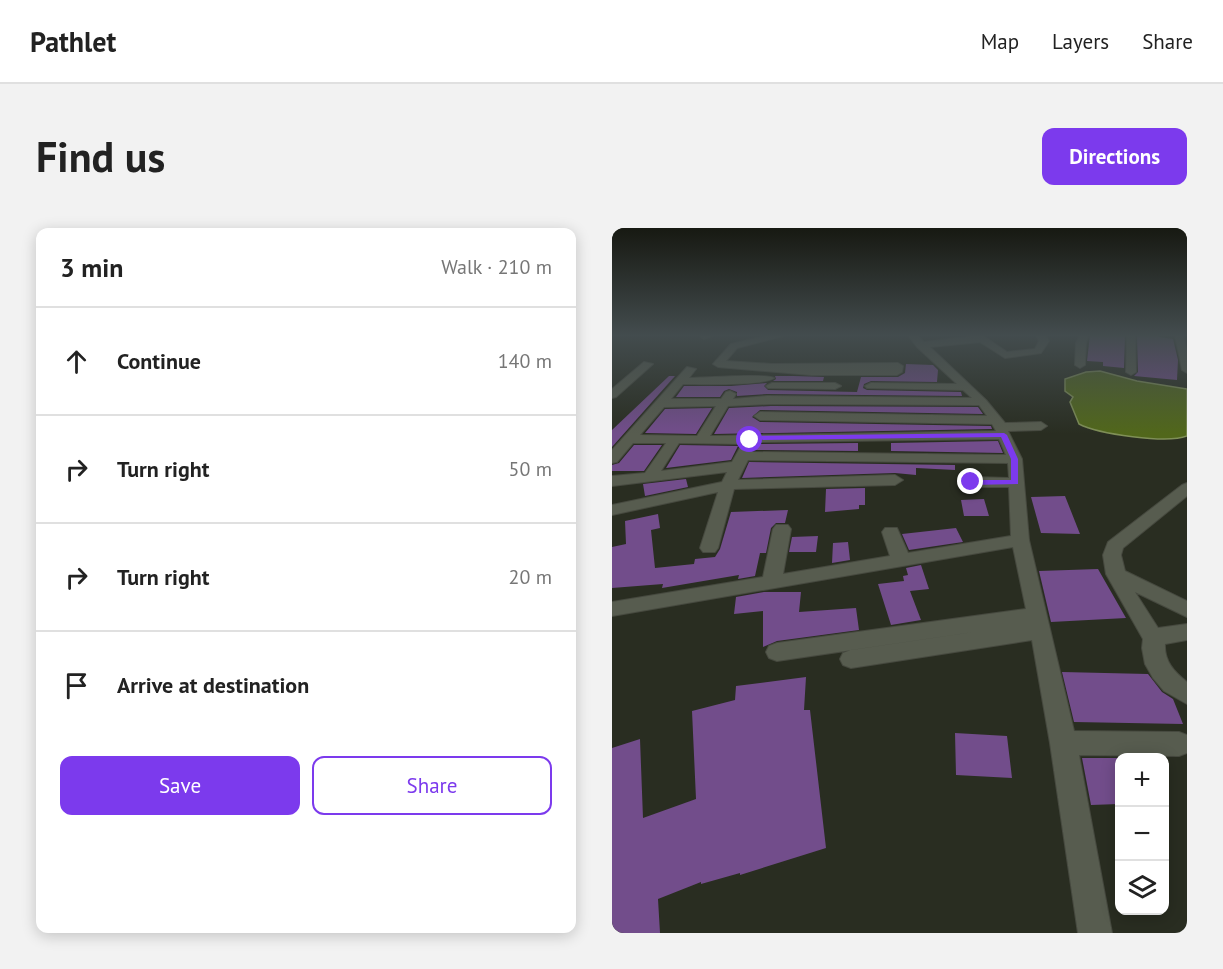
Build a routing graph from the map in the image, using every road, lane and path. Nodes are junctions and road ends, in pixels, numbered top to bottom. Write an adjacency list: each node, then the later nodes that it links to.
1 (642, 368): 13 (street)
2 (741, 368): 9 (street)
3 (865, 368): 9 (street)
4 (897, 368): 9 (street)
5 (945, 368): 12 (street)
6 (1131, 368): 8 (street)
7 (691, 369): 10 (street)
8 (1131, 372)
9 (775, 373): 11 (street); 12 (street); 14 (street)
10 (681, 381): 11 (street); 16 (street)
11 (740, 381): 17 (street)
12 (965, 387): 15 (street)
13 (612, 395)
14 (766, 401): 15 (street); 17 (street); 18 (street)
15 (982, 402): 20 (street)
16 (662, 403): 17 (street); 21 (street)
17 (724, 403): 22 (street)
18 (760, 416): 20 (street); 23 (street)
19 (1041, 426): 20 (street)
20 (1000, 427): 23 (street); 26 (street)
21 (630, 439): 24 (street); 25 (street)
22 (701, 439): 23 (street); 24 (street)
23 (750, 439): 27 (street)
24 (675, 440): 28 (street)
25 (612, 459)
26 (1015, 459): 27 (street); 32 (street)
27 (741, 461): 28 (street); 33 (street)
28 (649, 477): 30 (street)
29 (895, 480): 33 (street)
30 (612, 481)
31 (971, 482): 32 (street)
32 (1015, 483): 38 (street)
33 (728, 485): 35 (street); 39 (street)
34 (1187, 488): 41 (street)
35 (612, 510)
36 (782, 528): 42 (street)
37 (891, 532): 40 (street)
38 (1020, 540): 40 (street); 45 (street)
39 (709, 548)
40 (901, 560): 42 (street)
41 (1116, 574): 44 (street); 47 (street)
42 (772, 582): 43 (street)
43 (612, 609)
44 (1187, 610)
45 (1039, 623): 48 (street); 49 (street); 51 (street)
46 (1187, 632): 47 (street)
47 (1154, 639): 50 (street)
48 (777, 652)
49 (850, 659)
50 (1187, 694)
51 (1063, 743): 52 (street); 53 (street)
52 (1179, 744)
53 (1095, 933)

